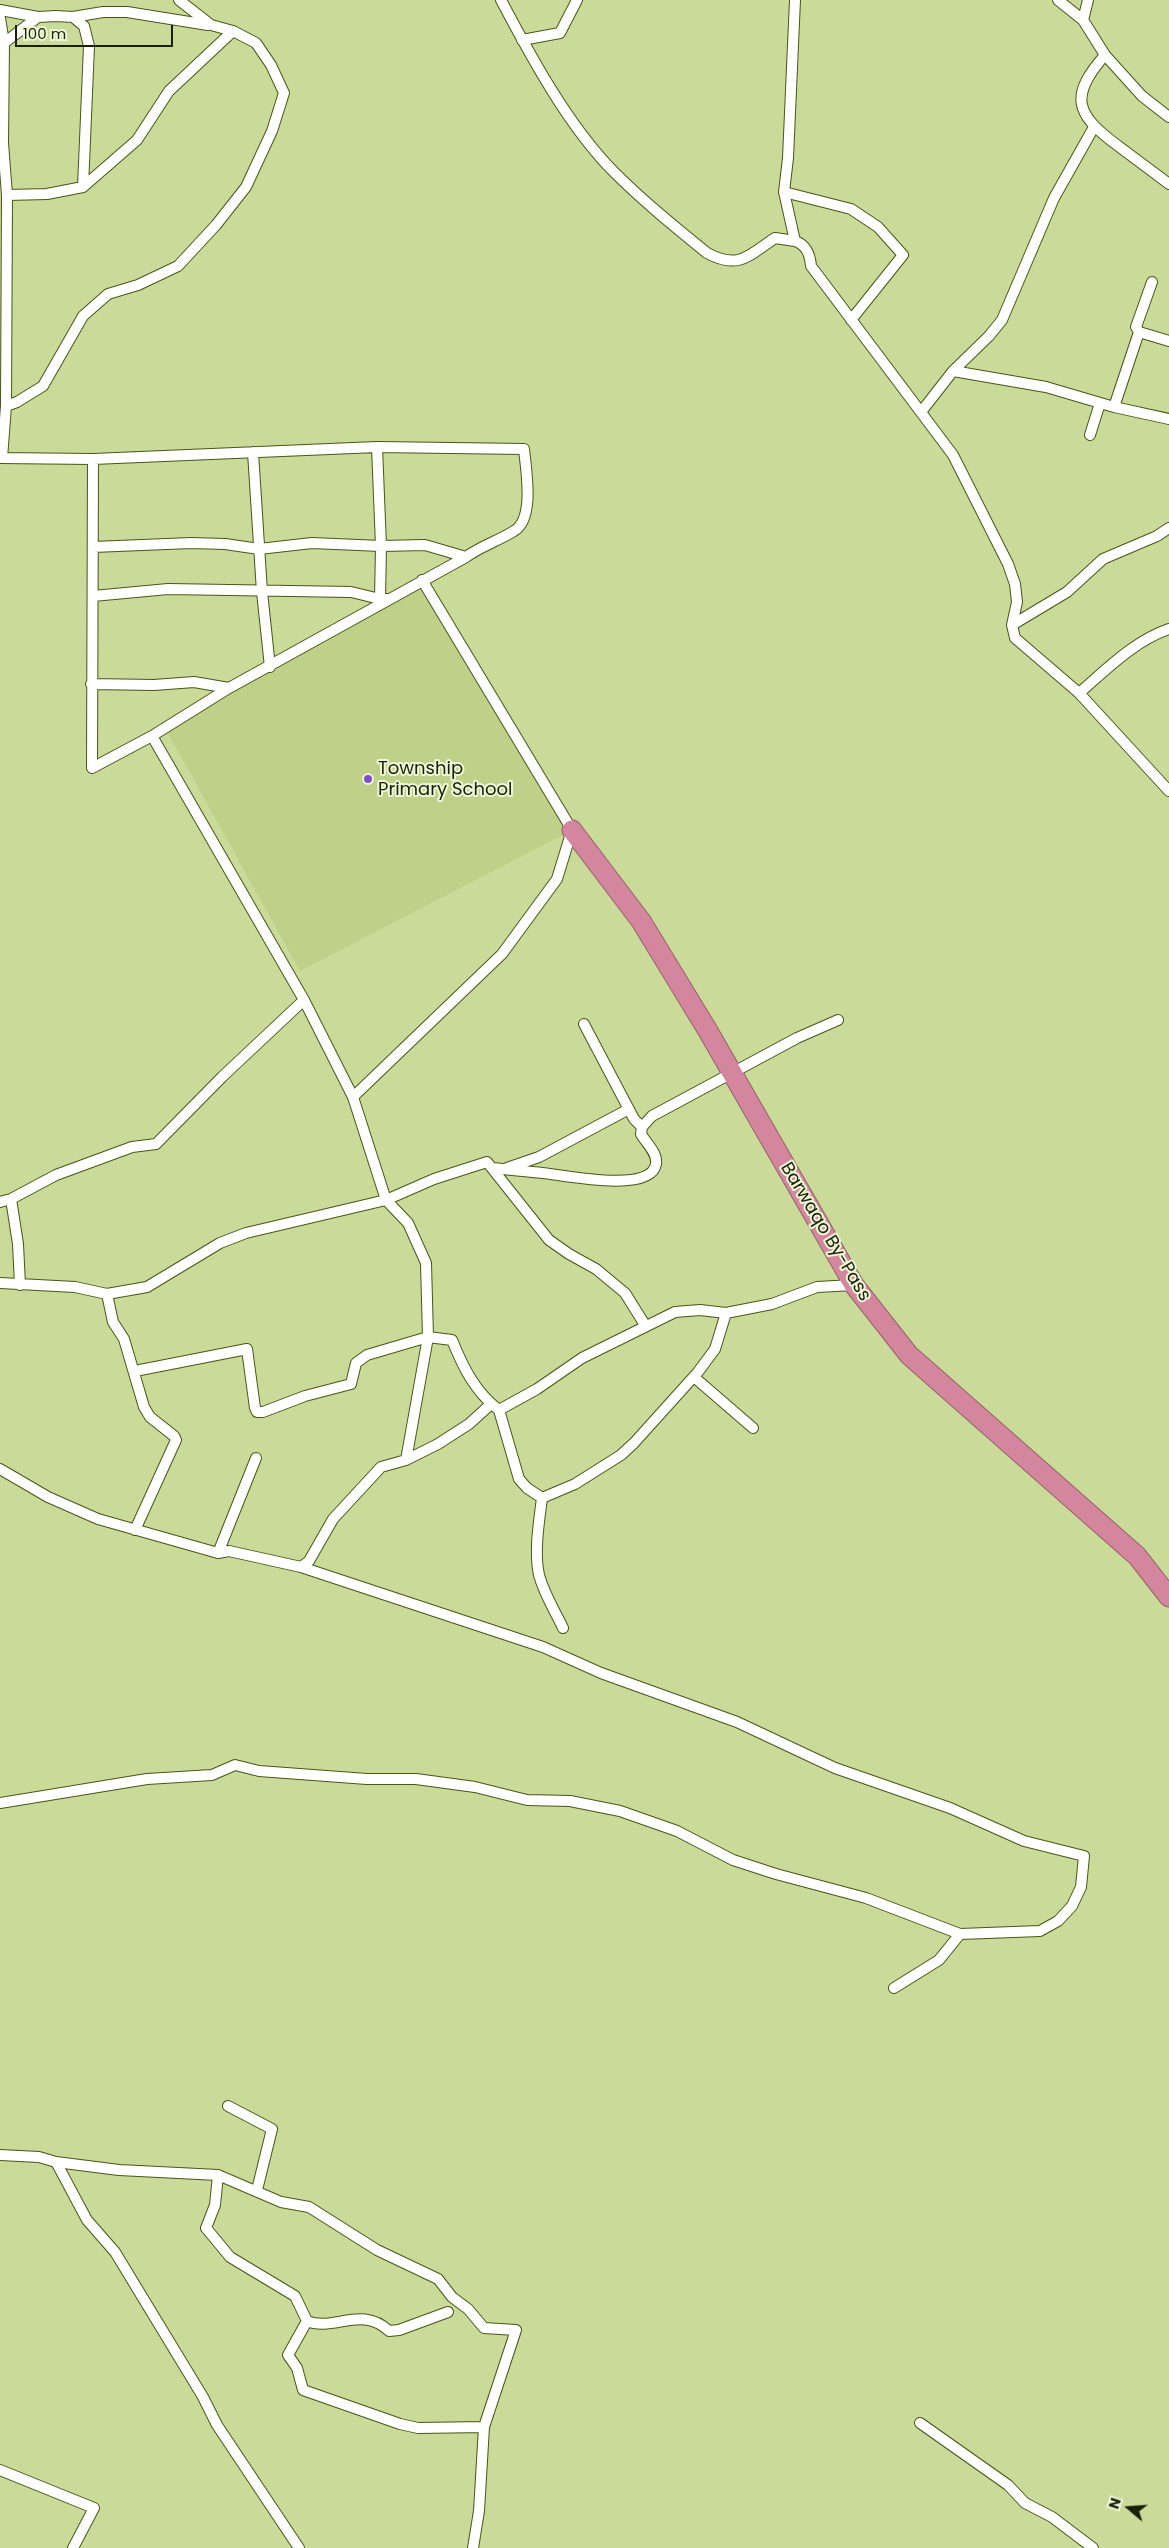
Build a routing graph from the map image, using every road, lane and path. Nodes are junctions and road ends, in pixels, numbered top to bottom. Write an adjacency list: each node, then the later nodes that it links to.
1 (179, 0): 12 (street)
2 (501, 0): 14 (street)
3 (577, 0): 14 (street)
4 (795, 0): 22 (street)
5 (1058, 0): 11 (street)
6 (1088, 0): 11 (street)
7 (0, 10): 8 (street)
8 (38, 16): 9 (street); 15 (street)
9 (73, 17): 12 (street); 21 (street)
10 (0, 18): 15 (street)
11 (1083, 20): 16 (street)
12 (211, 25): 13 (street)
13 (233, 31): 21 (street); 31 (street)
14 (522, 40): 24 (street)
15 (2, 43): 19 (street)
16 (1105, 55): 17 (street); 18 (street)
17 (1169, 117)
18 (1094, 128): 20 (street); 29 (street)
19 (3, 175): 23 (street)
20 (1169, 184)
21 (83, 187): 23 (street)
22 (784, 192): 24 (street); 26 (street)
23 (7, 195): 31 (street)
24 (795, 241): 26 (street)
25 (1152, 282): 27 (street)
26 (851, 320): 33 (street)
27 (1139, 332): 28 (street); 32 (street)
28 (1169, 341)
29 (953, 371): 30 (street); 33 (street)
30 (1100, 403): 32 (street); 35 (street)
31 (6, 406): 38 (street)
32 (1114, 407): 34 (street)
33 (920, 412): 49 (street)
34 (1169, 419)
35 (1090, 435)
36 (377, 447): 37 (street); 41 (street); 44 (street)
37 (253, 452): 39 (street); 43 (street)
38 (1, 458): 39 (street)
39 (93, 459): 42 (street)
40 (1169, 528): 49 (street)
41 (381, 546): 43 (street); 44 (street); 48 (street)
42 (93, 547): 43 (street); 47 (street)
43 (259, 549): 46 (street)
44 (466, 557): 45 (street)
45 (422, 580): 48 (street); 57 (street)
46 (262, 592): 47 (street); 48 (street); 51 (street)
47 (93, 596): 52 (street)
48 (386, 599): 51 (street)
49 (1012, 624): 54 (street)
50 (1169, 629): 54 (street)
51 (270, 667): 53 (street)
52 (91, 684): 53 (street); 55 (street)
53 (229, 688): 55 (street)
54 (1079, 693): 56 (street)
55 (152, 736): 58 (street)
56 (1169, 792)
57 (572, 830): 61 (highway, Barwaqo By-Pass); 62 (street)
58 (304, 1000): 62 (street); 66 (street)
59 (838, 1020): 61 (street)
60 (584, 1024): 63 (street)
61 (731, 1074): 64 (street); 69 (highway, Barwaqo By-Pass)
62 (353, 1097): 67 (street)
63 (629, 1109): 64 (street); 65 (street)
64 (642, 1127): 65 (street)
65 (498, 1169): 67 (street); 74 (street)
66 (12, 1199): 68 (street); 71 (street)
67 (386, 1200): 72 (street); 75 (street)
68 (0, 1202)
69 (854, 1285): 73 (street); 87 (highway, Barwaqo By-Pass)
70 (2, 1286): 71 (street)
71 (20, 1286): 72 (street)
72 (107, 1294): 76 (street)
73 (726, 1313): 74 (street); 77 (street)
74 (645, 1325): 78 (street)
75 (428, 1337): 76 (street); 78 (street); 81 (street)
76 (135, 1371): 84 (street)
77 (694, 1377): 79 (street); 83 (street)
78 (495, 1407): 81 (street); 83 (street)
79 (753, 1428)
80 (256, 1458): 85 (street)
81 (406, 1460): 86 (street)
82 (0, 1469): 84 (street)
83 (542, 1498): 88 (street)
84 (135, 1530): 85 (street)
85 (218, 1553): 86 (street)
86 (301, 1567): 90 (street)
87 (1169, 1597)
88 (563, 1628)
89 (0, 1803): 90 (street)
90 (960, 1934): 91 (street)
91 (894, 1988)
92 (228, 2106): 96 (street)
93 (0, 2156): 94 (street)
94 (56, 2162): 95 (street); 103 (street)
95 (218, 2175): 96 (street); 98 (street)
96 (257, 2190): 100 (street)
97 (448, 2312): 98 (street)
98 (307, 2321): 100 (street)
99 (920, 2423): 105 (street)
100 (484, 2428): 104 (street)
101 (0, 2470): 102 (street)
102 (73, 2548)
103 (299, 2548)
104 (473, 2548)
105 (1093, 2548)

